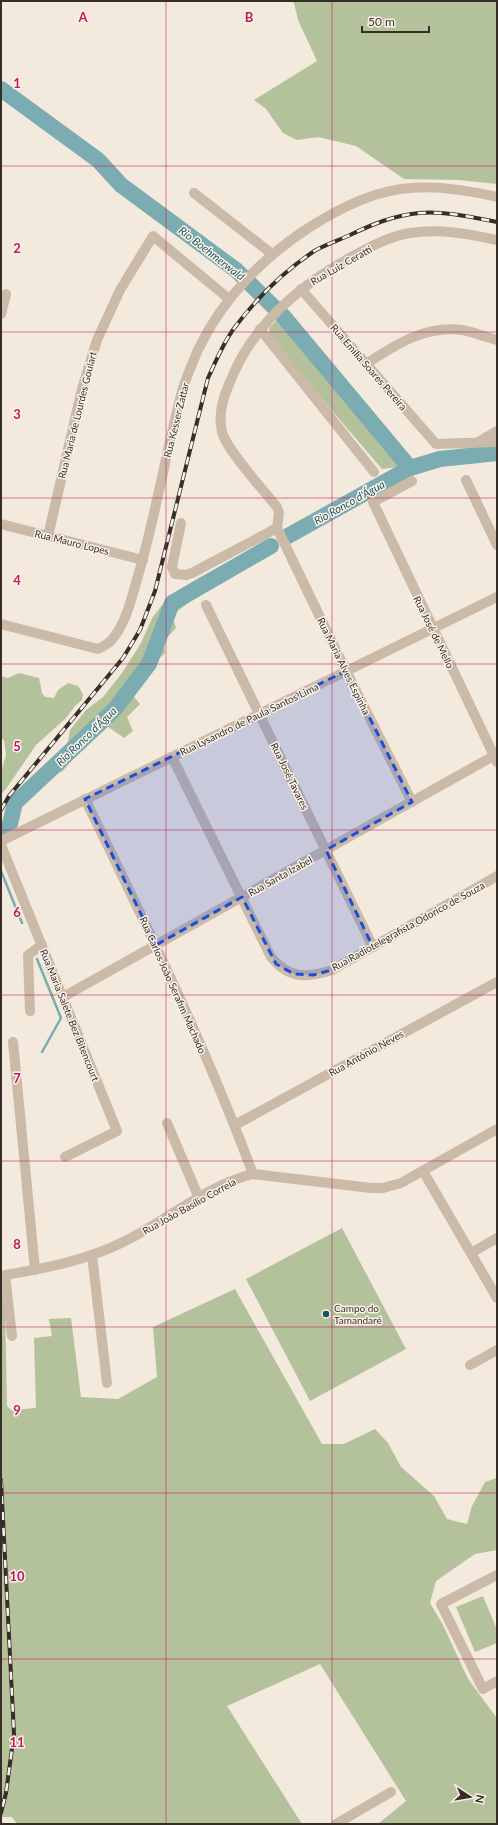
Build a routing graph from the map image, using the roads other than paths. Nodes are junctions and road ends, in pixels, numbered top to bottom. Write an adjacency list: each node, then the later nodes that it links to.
1 (194, 193): 4 (street)
2 (497, 196): 4 (street, Rua Kesser Zattar)
3 (497, 240): 5 (street, Rua Luiz Ceratti)
4 (272, 254): 7 (street, Rua Kesser Zattar)
5 (301, 289): 9 (street, Rua Luiz Ceratti); 11 (street, Rua Emília Soares Pereira)
6 (6, 294): 8 (street)
7 (229, 299): 21 (street, Rua Maria de Lourdes Goulart); 23 (street, Rua Kesser Zattar)
8 (1, 314)
9 (260, 330): 15 (street); 20 (street, Rua Luiz Ceratti)
10 (497, 340): 11 (street)
11 (366, 364): 13 (street, Rua Emília Soares Pereira)
12 (497, 431): 13 (street)
13 (476, 442): 14 (street)
14 (497, 442)
15 (374, 472)
16 (466, 480): 22 (street)
17 (412, 481): 27 (street, Rua José de Mello)
18 (181, 523): 20 (street)
19 (1, 524): 21 (street, Rua Mauro Lopes)
20 (277, 528): 28 (street, Rua Maria Alves Espinha)
21 (48, 536): 23 (street, Rua Mauro Lopes)
22 (497, 545)
23 (143, 560): 26 (street, Rua Kesser Zattar)
24 (497, 597): 27 (street, Rua Lysandro de Paula Santos Lima)
25 (206, 605): 29 (street, Rua José Tavares)
26 (1, 624)
27 (433, 629): 28 (street, Rua Lysandro de Paula Santos Lima); 31 (street, Rua José de Mello)
28 (346, 671): 29 (street, Rua Lysandro de Paula Santos Lima); 33 (street, Rua Maria Alves Espinha)
29 (259, 714): 30 (street, Rua Lysandro de Paula Santos Lima); 36 (street, Rua José Tavares)
30 (172, 756): 32 (street, Rua Lysandro de Paula Santos Lima); 38 (street)
31 (496, 757): 33 (street, Rua Santa Izabel)
32 (85, 800): 34 (street, Rua Lysandro de Paula Santos Lima); 40 (street, Rua Carlos João Serafim Machado)
33 (412, 802): 36 (street, Rua Santa Izabel)
34 (1, 841)
35 (1, 845): 39 (street, Rua Maria Salete Bez Bitencourt)
36 (326, 850): 38 (street, Rua Santa Izabel); 41 (street, Rua José Tavares)
37 (497, 876): 41 (street, Rua Radiotelegrafista Odorico de Souza)
38 (242, 897): 40 (street, Rua Santa Izabel); 41 (street, Rua Radiotelegrafista Odorico de Souza)
39 (42, 945): 43 (street, Rua Maria Salete Bez Bitencourt); 44 (street)
40 (156, 945): 43 (street, Rua Santa Izabel); 47 (street, Rua Carlos João Serafim Machado)
41 (373, 947)
42 (497, 982): 47 (street, Rua Antônio Neves)
43 (63, 997): 49 (street, Rua Maria Salete Bez Bitencourt)
44 (30, 1010)
45 (13, 1042): 56 (street)
46 (167, 1123): 52 (street)
47 (235, 1125): 51 (street, Rua Carlos João Serafim Machado)
48 (497, 1130): 50 (street, Rua João Basílio Correia)
49 (65, 1157)
50 (423, 1171): 51 (street, Rua João Basílio Correia); 54 (street)
51 (253, 1174): 52 (street, Rua João Basílio Correia)
52 (199, 1198): 55 (street, Rua João Basílio Correia)
53 (497, 1238): 54 (street)
54 (471, 1253): 57 (street)
55 (92, 1255): 56 (street, Rua João Basílio Correia); 61 (street)
56 (35, 1270): 58 (street, Rua João Basílio Correia)
57 (497, 1298)
58 (12, 1336)
59 (497, 1350): 60 (street)
60 (470, 1365)
61 (107, 1383)
62 (497, 1575): 63 (street)
63 (497, 1682)
64 (391, 1792): 65 (street)
65 (336, 1824)

